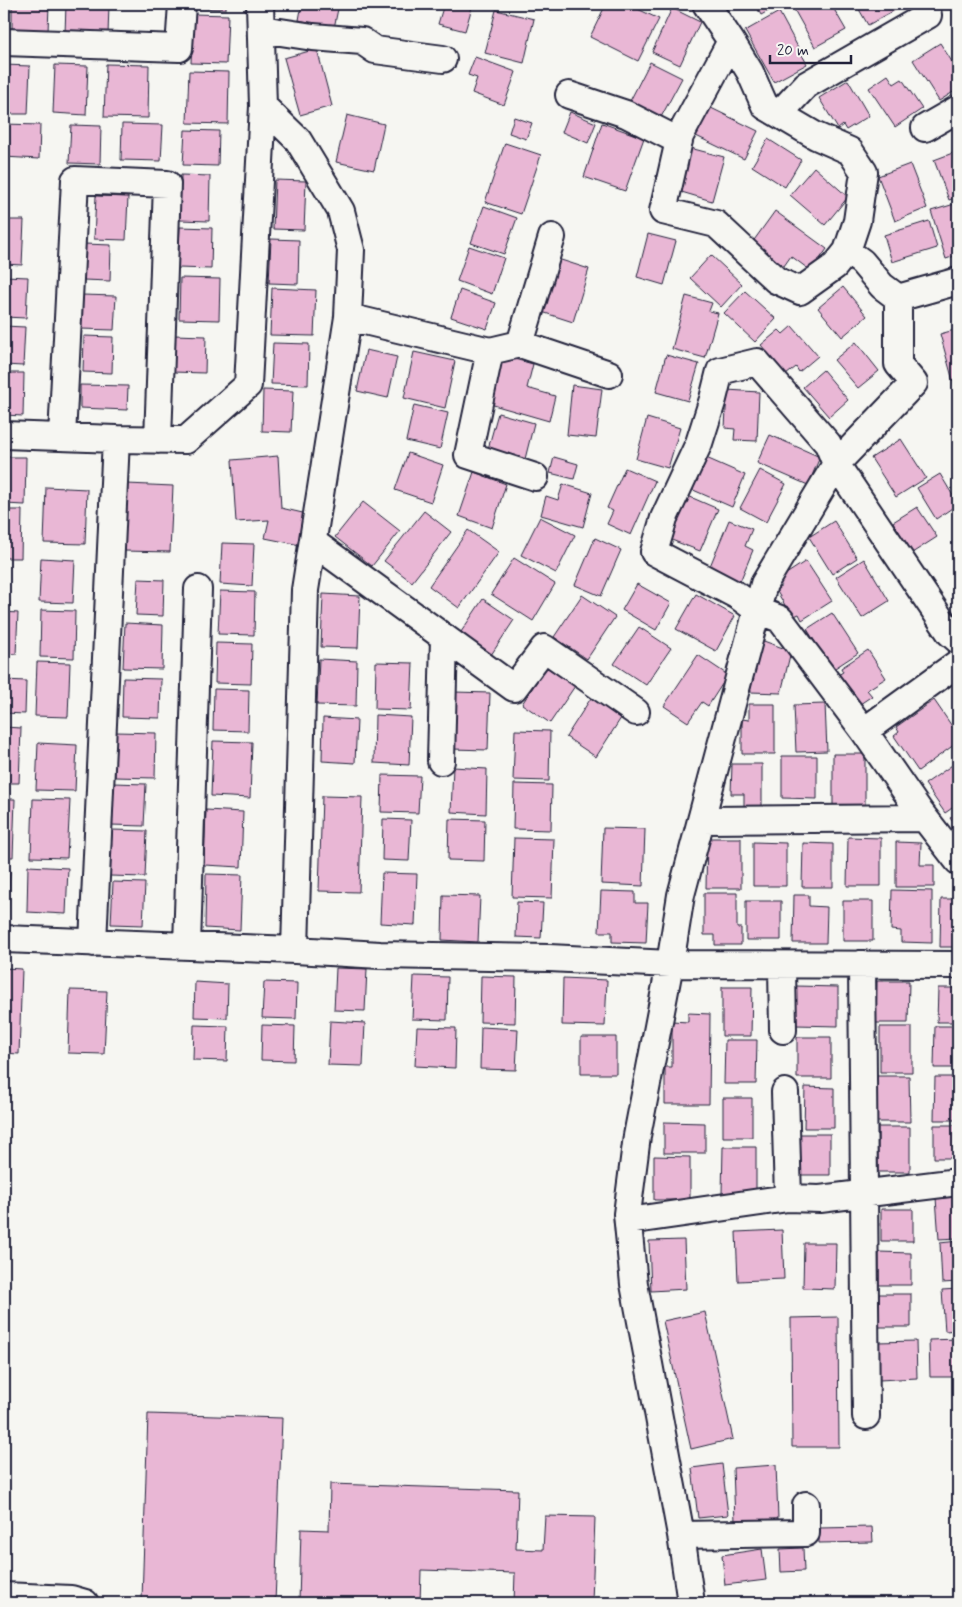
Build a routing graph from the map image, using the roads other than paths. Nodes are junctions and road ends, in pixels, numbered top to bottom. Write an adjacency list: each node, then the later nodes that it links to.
1 (182, 4): 6 (street)
2 (706, 4): 5 (street)
3 (928, 15): 11 (street)
4 (260, 16): 7 (street); 9 (street)
5 (731, 41): 11 (street); 13 (street)
6 (4, 42)
7 (443, 59)
8 (569, 96): 13 (street)
9 (263, 106): 18 (street); 25 (street)
10 (958, 108): 12 (street)
11 (779, 114): 15 (street)
12 (925, 128)
13 (679, 141): 15 (street)
14 (552, 237): 19 (street)
15 (846, 251): 17 (street)
16 (958, 281): 17 (street)
17 (898, 298): 26 (street)
18 (348, 317): 20 (street); 28 (street)
19 (520, 344): 20 (street); 21 (street)
20 (490, 351): 27 (street)
21 (609, 374)
22 (4, 434): 23 (street)
23 (62, 437): 24 (street); 25 (street)
24 (116, 439): 25 (street); 41 (street)
25 (158, 440)
26 (836, 464): 30 (street); 30 (street); 32 (street)
27 (535, 477)
28 (313, 542): 31 (street); 43 (street)
29 (198, 589): 42 (street)
30 (757, 610): 35 (street); 38 (street)
31 (444, 637): 34 (street); 36 (street)
32 (958, 640)
33 (958, 663): 35 (street)
34 (636, 712)
35 (864, 731): 37 (street)
36 (440, 761)
37 (924, 818): 38 (street); 39 (street)
38 (702, 820): 44 (street)
39 (958, 861)
40 (4, 939): 41 (street)
41 (93, 943): 42 (street)
42 (187, 946): 43 (street)
43 (295, 950): 44 (street)
44 (670, 964): 46 (street); 53 (street)
45 (862, 964): 46 (street); 47 (street); 51 (street)
46 (782, 965): 48 (street)
47 (958, 965)
48 (783, 1030)
49 (785, 1092): 52 (street)
50 (958, 1182): 51 (street)
51 (864, 1192): 52 (street); 54 (street)
52 (788, 1198): 53 (street)
53 (628, 1221): 56 (street)
54 (866, 1416)
55 (806, 1505): 56 (street)
56 (681, 1535): 59 (street)
57 (4, 1596): 58 (street)
58 (85, 1603)
59 (691, 1603)

